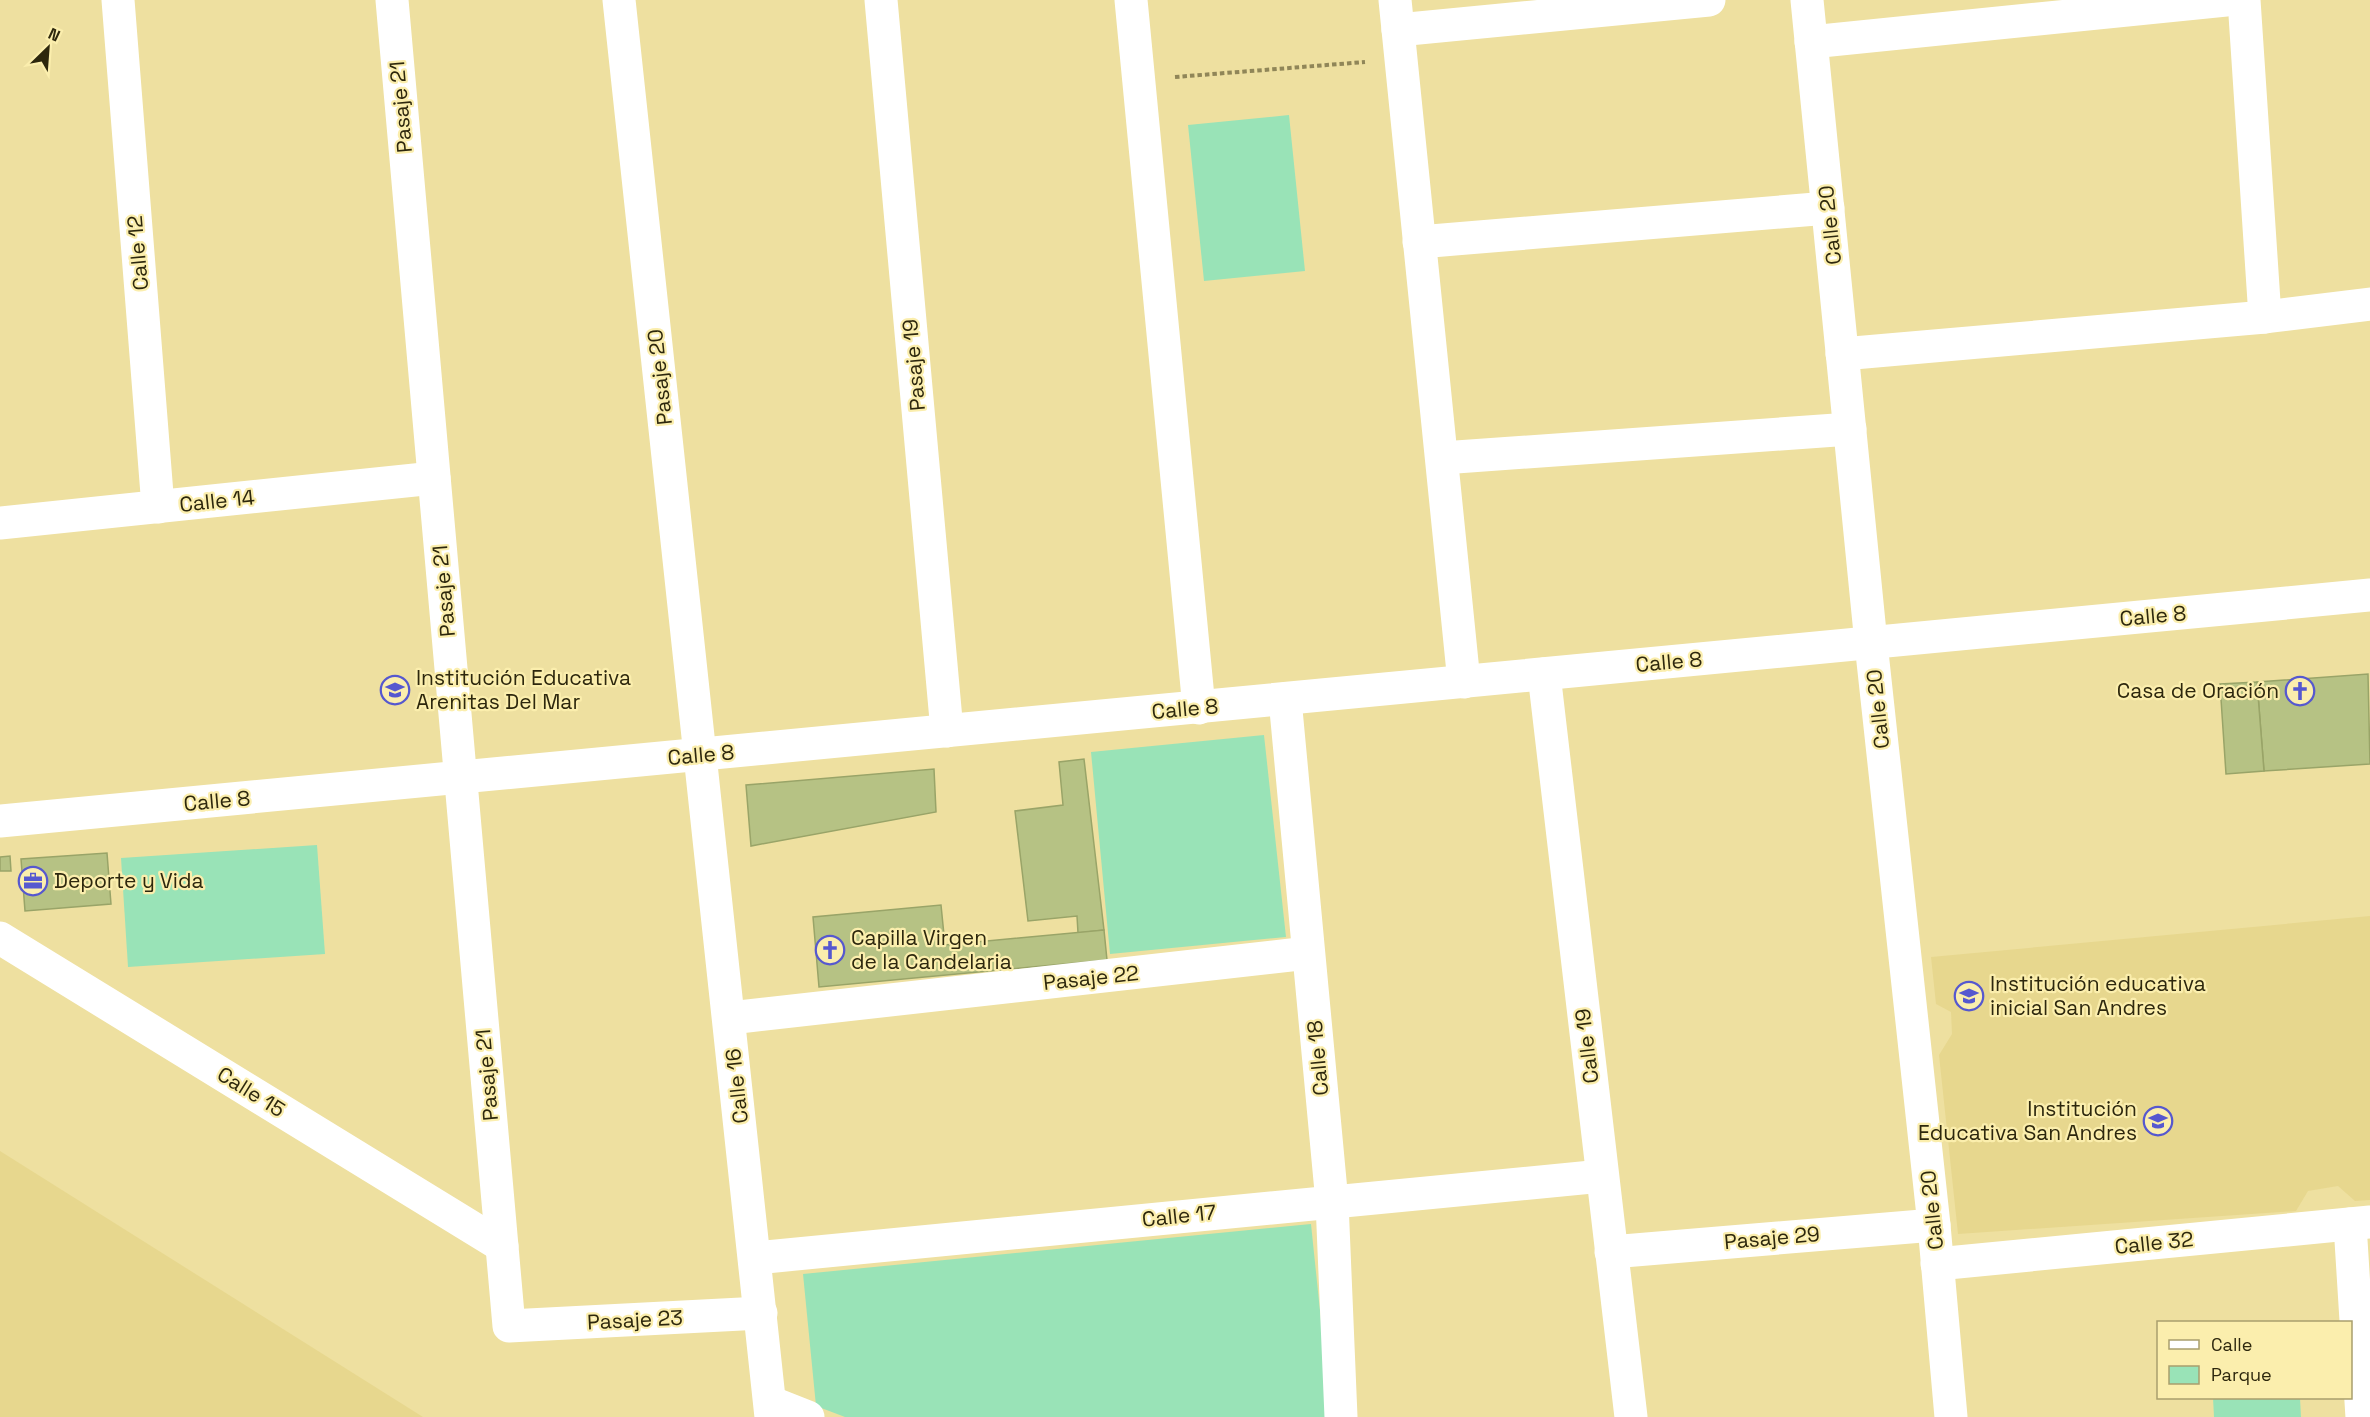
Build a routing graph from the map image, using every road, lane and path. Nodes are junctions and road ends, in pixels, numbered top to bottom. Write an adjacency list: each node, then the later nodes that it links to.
1 (118, 0): 21 (street, Calle 12)
2 (392, 0): 20 (street, Pasaje 21)
3 (620, 0): 30 (street, Pasaje 20)
4 (881, 0): 29 (street, Pasaje 19)
5 (1131, 0): 12 (street)
6 (1709, 0): 10 (street)
7 (1807, 0): 11 (street, Calle 20)
8 (2224, 0): 11 (street)
9 (2244, 0): 16 (street)
10 (1398, 30): 12 (path); 14 (street)
11 (1811, 42): 13 (street, Calle 20)
12 (1138, 80): 28 (street)
13 (1828, 208): 14 (street); 17 (street, Calle 20)
14 (1419, 242): 19 (street)
15 (2370, 303): 16 (street)
16 (2265, 317): 17 (street)
17 (1842, 354): 18 (street, Calle 20)
18 (1850, 429): 19 (street); 24 (street, Calle 20)
19 (1442, 458): 26 (street)
20 (434, 478): 21 (street, Calle 14); 31 (street, Pasaje 21)
21 (158, 507): 22 (street, Calle 14)
22 (0, 523)
23 (2370, 595): 24 (street, Calle 8)
24 (1871, 643): 25 (street, Calle 8); 39 (street, Calle 20)
25 (1544, 674): 26 (street, Calle 8); 36 (street, Calle 19)
26 (1464, 682): 27 (street, Calle 8)
27 (1285, 699): 28 (street, Calle 8); 34 (street, Calle 18)
28 (1199, 708): 29 (street, Calle 8)
29 (947, 731): 30 (street, Calle 8)
30 (701, 755): 31 (street, Calle 8); 35 (street, Calle 16)
31 (461, 778): 32 (street, Calle 8); 40 (street, Pasaje 21)
32 (0, 821)
33 (0, 938): 40 (street, Calle 15)
34 (1308, 953): 35 (street, Pasaje 22); 37 (street, Calle 18)
35 (730, 1018): 42 (street, Calle 16)
36 (1602, 1176): 37 (street, Calle 17); 41 (street, Calle 19)
37 (1332, 1202): 42 (street, Calle 17); 48 (street, Calle 18)
38 (2360, 1223): 43 (street, Calle 32); 51 (street)
39 (1934, 1225): 41 (street, Pasaje 29); 43 (street, Calle 20)
40 (502, 1246): 45 (street, Pasaje 21)
41 (1611, 1251): 49 (street, Calle 19)
42 (755, 1258): 44 (street, Calle 16)
43 (1937, 1264): 50 (street, Calle 20)
44 (761, 1313): 45 (street, Pasaje 23); 46 (street, Calle 16)
45 (509, 1326)
46 (771, 1409): 47 (street)
47 (808, 1417)
48 (1341, 1417)
49 (1630, 1417)
50 (1951, 1417)
51 (2362, 1417)

